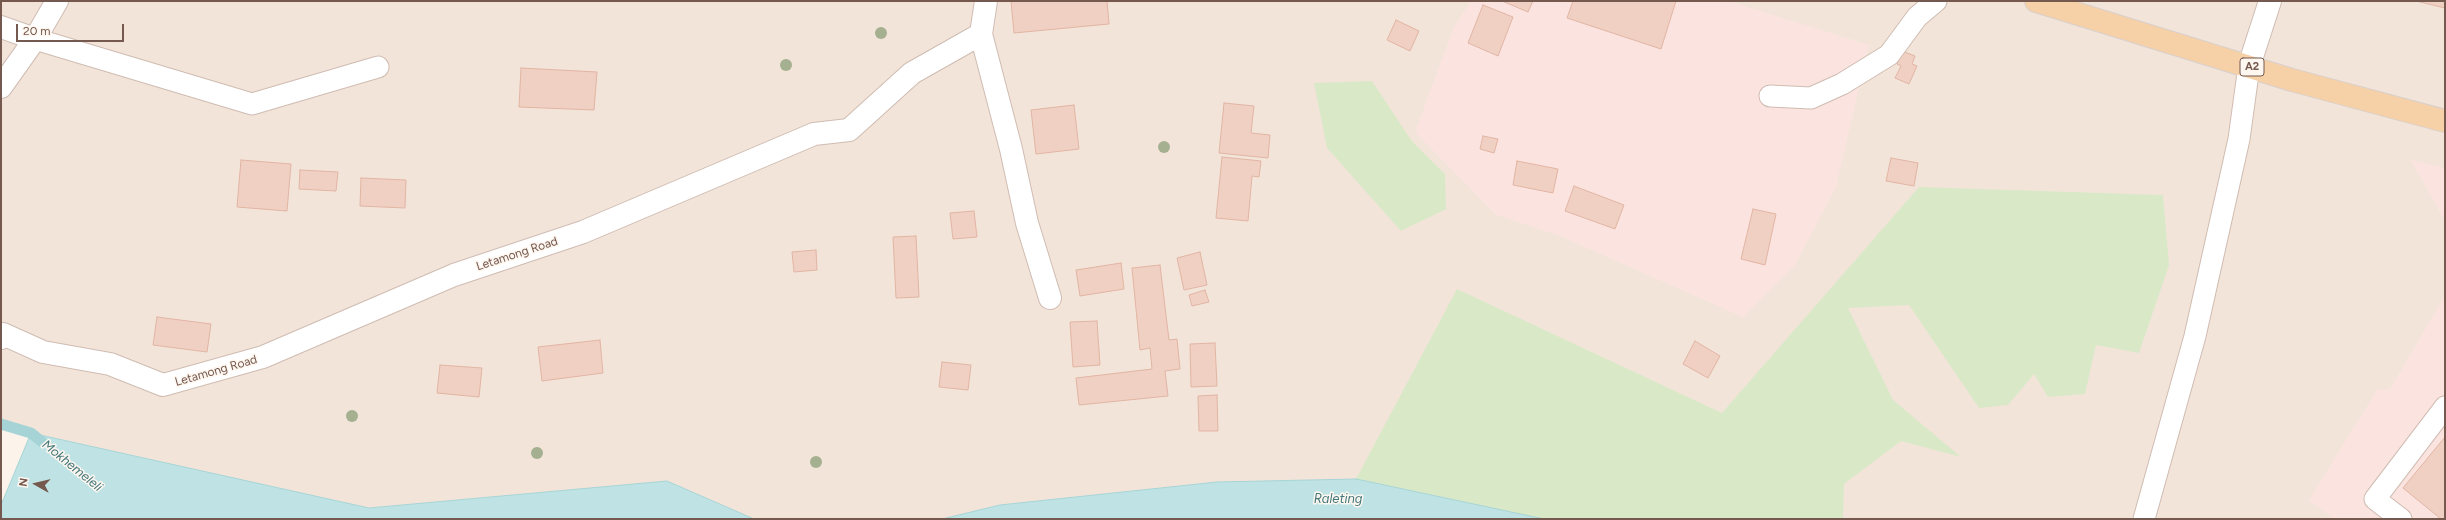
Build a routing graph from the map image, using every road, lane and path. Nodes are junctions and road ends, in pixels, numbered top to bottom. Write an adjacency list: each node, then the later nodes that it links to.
1 (57, 1): 8 (street)
2 (986, 1): 7 (street)
3 (1936, 1): 12 (lane)
4 (2036, 1): 9 (main road, A2)
5 (2270, 1): 9 (street)
6 (1, 27): 8 (street)
7 (981, 34): 14 (street); 15 (street, Letamong Road)
8 (35, 39): 10 (lane); 11 (street)
9 (2249, 66): 13 (main road, A2); 17 (lane)
10 (378, 67)
11 (1, 87)
12 (1770, 96)
13 (2445, 121)
14 (1050, 298)
15 (2, 335)
16 (2445, 407): 18 (lane)
17 (2144, 519)
18 (2401, 519)

